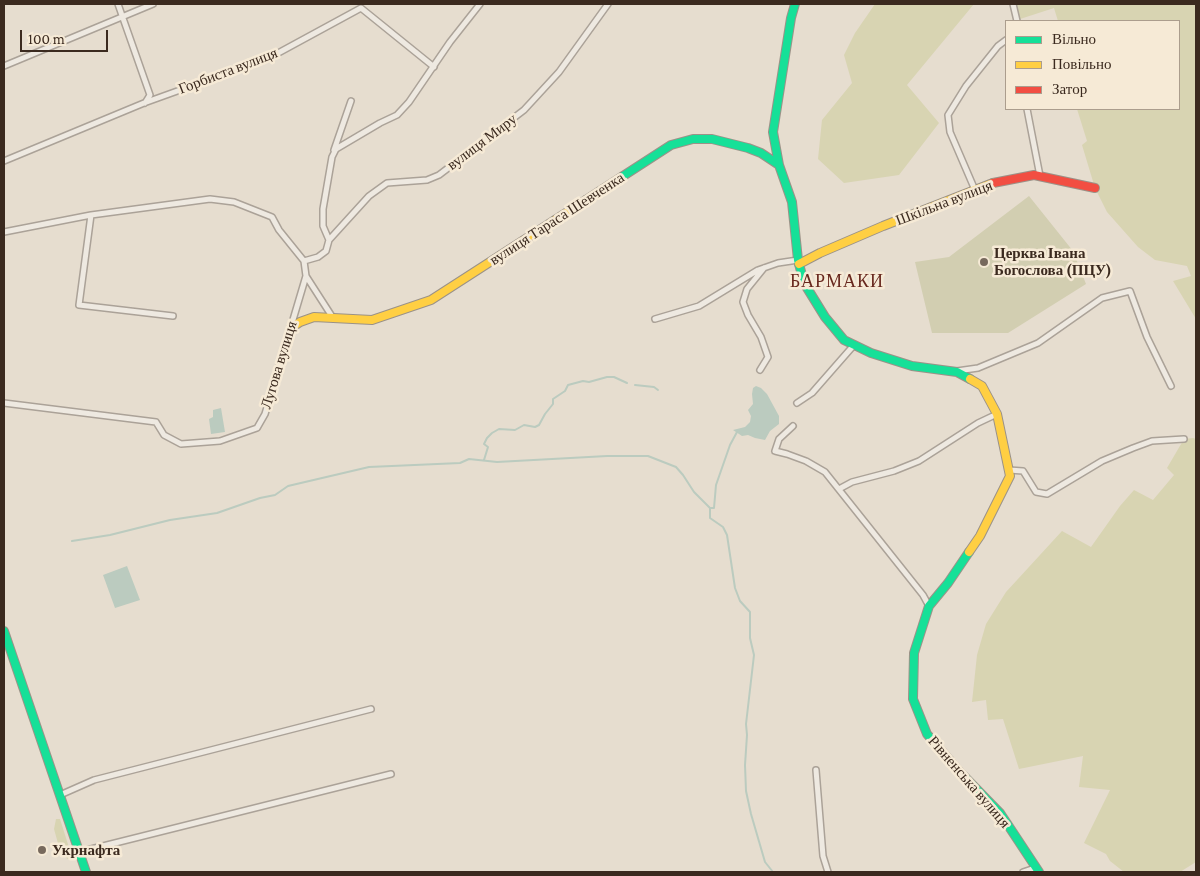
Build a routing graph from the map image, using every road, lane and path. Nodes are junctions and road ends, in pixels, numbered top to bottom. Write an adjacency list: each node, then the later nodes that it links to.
1 (118, 4): 7 (street)
2 (153, 4): 7 (street)
3 (480, 4): 11 (street)
4 (608, 4): 23 (street, вулиця Миру)
5 (795, 4): 17 (street)
6 (1013, 4): 8 (street)
7 (123, 16): 10 (street); 13 (street)
8 (1017, 20)
9 (1005, 41): 20 (street)
10 (4, 66)
11 (434, 67): 13 (street, Горбиста вулиця); 15 (street)
12 (351, 101): 15 (street)
13 (144, 103): 16 (street, Горбиста вулиця)
14 (1027, 110): 18 (street)
15 (333, 152): 23 (street)
16 (4, 161)
17 (779, 165): 25 (street); 29 (street, вулиця Тараса Шевченка)
18 (1040, 176): 19 (street, Шкільна вулиця); 20 (street, Шкільна вулиця)
19 (1095, 188)
20 (975, 190): 25 (street, Шкільна вулиця)
21 (91, 215): 22 (street); 24 (street); 28 (street)
22 (4, 232)
23 (329, 240): 24 (street, вулиця Миру)
24 (304, 261): 27 (street)
25 (799, 262): 26 (street); 32 (street)
26 (764, 268): 30 (street); 33 (street)
27 (306, 276): 29 (street); 31 (street, Лугова вулиця)
28 (173, 316)
29 (333, 318): 31 (street, вулиця Тараса Шевченка)
30 (655, 319)
31 (291, 328): 36 (street, Лугова вулиця)
32 (854, 345): 34 (street); 37 (street)
33 (760, 370)
34 (956, 372): 35 (street); 38 (street)
35 (1171, 386)
36 (4, 403)
37 (797, 403)
38 (997, 414): 41 (street); 42 (street)
39 (792, 426): 42 (street)
40 (1184, 439): 41 (street)
41 (1009, 470): 43 (street, Рівненська вулиця)
42 (839, 489): 43 (street)
43 (929, 606): 50 (street, Рівненська вулиця)
44 (4, 631): 48 (street)
45 (371, 709): 48 (street)
46 (816, 770): 52 (street)
47 (391, 774): 49 (street)
48 (60, 795): 49 (street)
49 (79, 852): 51 (street)
50 (1037, 870): 53 (street)
51 (86, 872)
52 (828, 872)
53 (1023, 872)

